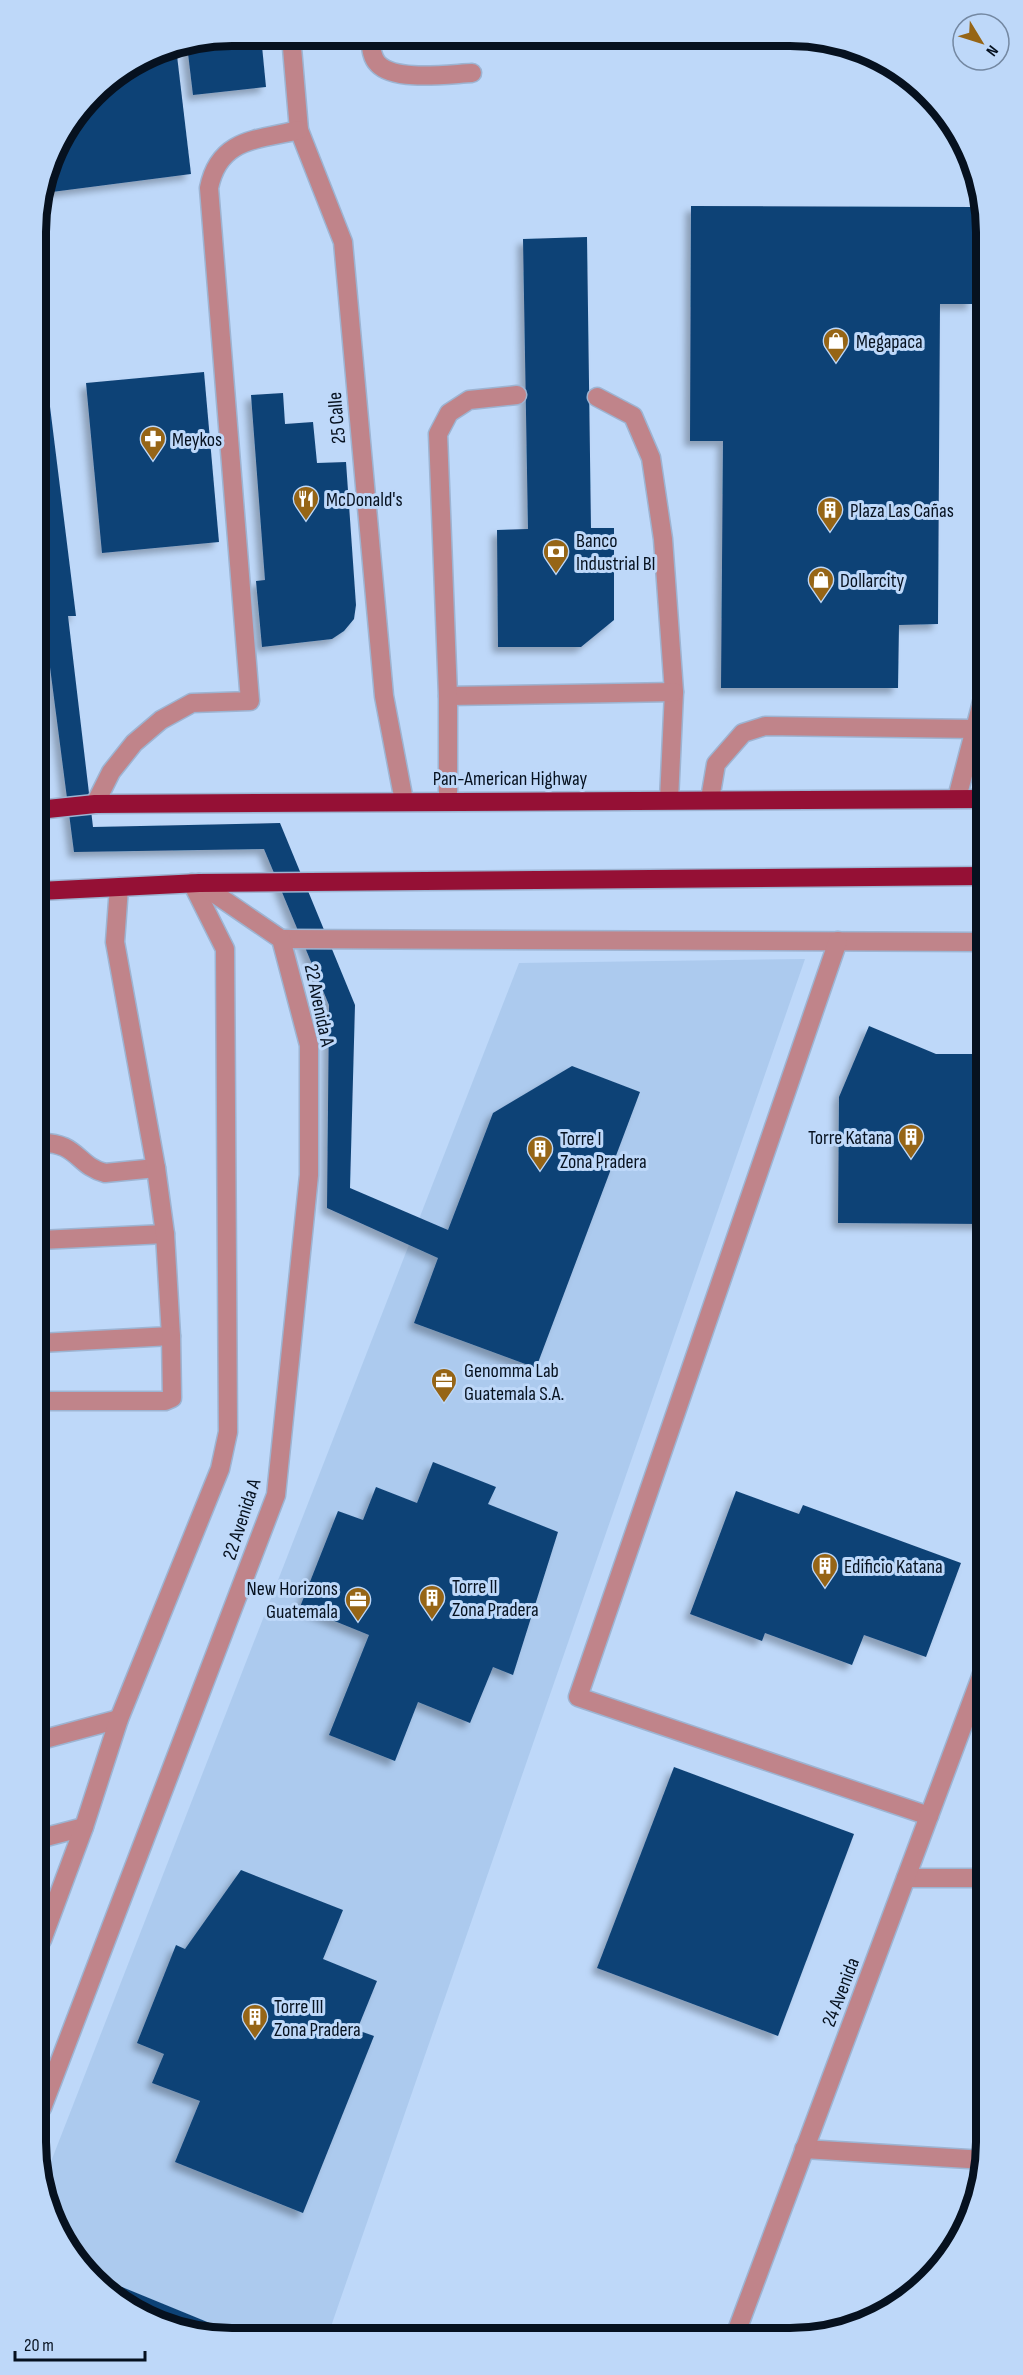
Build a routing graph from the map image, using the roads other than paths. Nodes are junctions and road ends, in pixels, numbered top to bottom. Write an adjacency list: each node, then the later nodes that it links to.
1 (292, 47): 4 (street, 25 Calle)
2 (371, 47): 3 (street)
3 (472, 73)
4 (299, 130): 15 (street, 25 Calle); 17 (street)
5 (517, 395): 8 (street)
6 (597, 397): 7 (street)
7 (674, 692): 8 (street); 14 (street)
8 (448, 696): 16 (street)
9 (976, 725): 10 (street)
10 (975, 729): 11 (street); 12 (street)
11 (957, 798): 12 (highway, Pan-American Highway); 13 (highway, Pan-American Highway)
12 (710, 799): 14 (highway, Pan-American Highway)
13 (976, 799)
14 (669, 800): 16 (highway, Pan-American Highway)
15 (404, 801): 16 (highway, Pan-American Highway); 17 (highway, Pan-American Highway)
16 (448, 801)
17 (95, 804): 18 (highway, Pan-American Highway)
18 (47, 809)
19 (976, 876): 20 (highway)
20 (195, 883): 21 (highway); 23 (street); 34 (street)
21 (119, 887): 22 (highway); 27 (street)
22 (47, 891)
23 (281, 939): 24 (street); 42 (street, 22 Avenida A)
24 (838, 941): 25 (street); 36 (street)
25 (976, 942)
26 (47, 1142): 27 (street)
27 (156, 1168): 28 (street)
28 (165, 1234): 29 (street); 30 (street)
29 (47, 1240)
30 (171, 1336): 31 (street); 32 (street)
31 (47, 1343)
32 (47, 1401)
33 (976, 1690): 36 (street, 24 Avenida)
34 (118, 1719): 35 (street); 37 (street)
35 (47, 1738)
36 (929, 1816): 39 (street, 24 Avenida)
37 (84, 1827): 38 (street); 41 (street)
38 (47, 1837)
39 (906, 1878): 40 (street); 43 (street, 24 Avenida)
40 (976, 1878)
41 (47, 1913)
42 (47, 2095)
43 (804, 2149): 44 (street); 45 (street, 24 Avenida)
44 (975, 2159)
45 (738, 2328)

